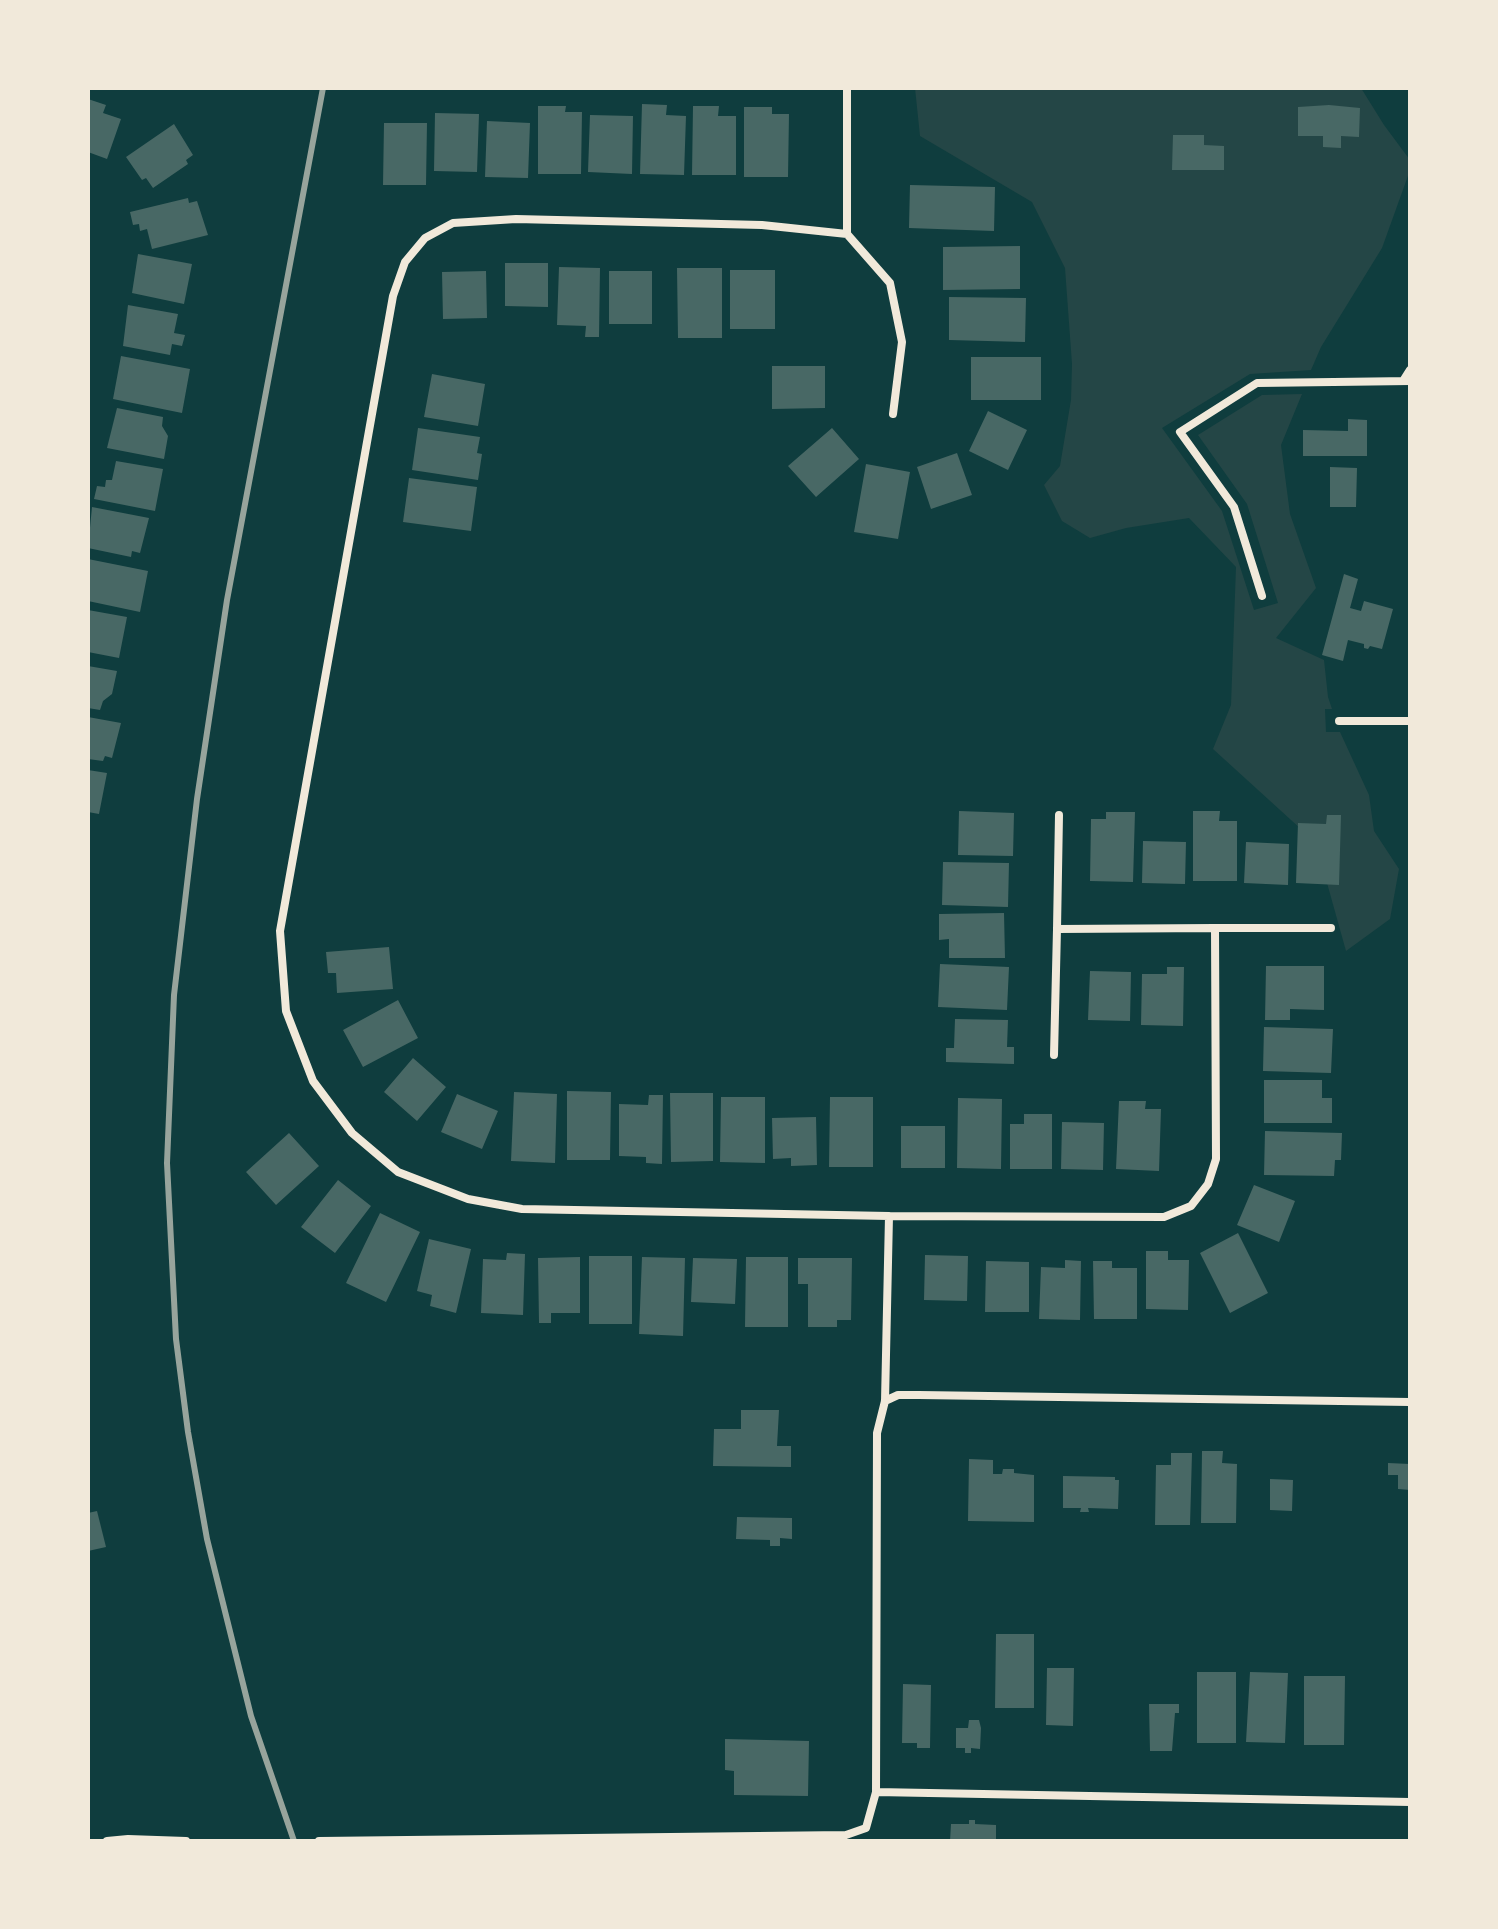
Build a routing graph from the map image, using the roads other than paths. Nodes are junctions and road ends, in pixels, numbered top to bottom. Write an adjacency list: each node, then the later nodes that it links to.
1 (847, 88): 2 (street)
2 (847, 234): 5 (street); 14 (street)
3 (1410, 370): 4 (street)
4 (1406, 381): 6 (street)
5 (893, 414)
6 (1262, 596)
7 (1339, 721): 8 (street)
8 (1410, 721)
9 (1059, 815): 12 (street)
10 (1215, 928): 11 (street); 12 (street); 14 (street)
11 (1331, 928)
12 (1057, 929): 13 (street)
13 (1054, 1055)
14 (889, 1216): 15 (street)
15 (885, 1401): 16 (street); 17 (street)
16 (1410, 1402)
17 (876, 1792): 18 (street); 21 (street)
18 (1410, 1802)
19 (107, 1841): 20 (street)
20 (186, 1841)
21 (319, 1841)

